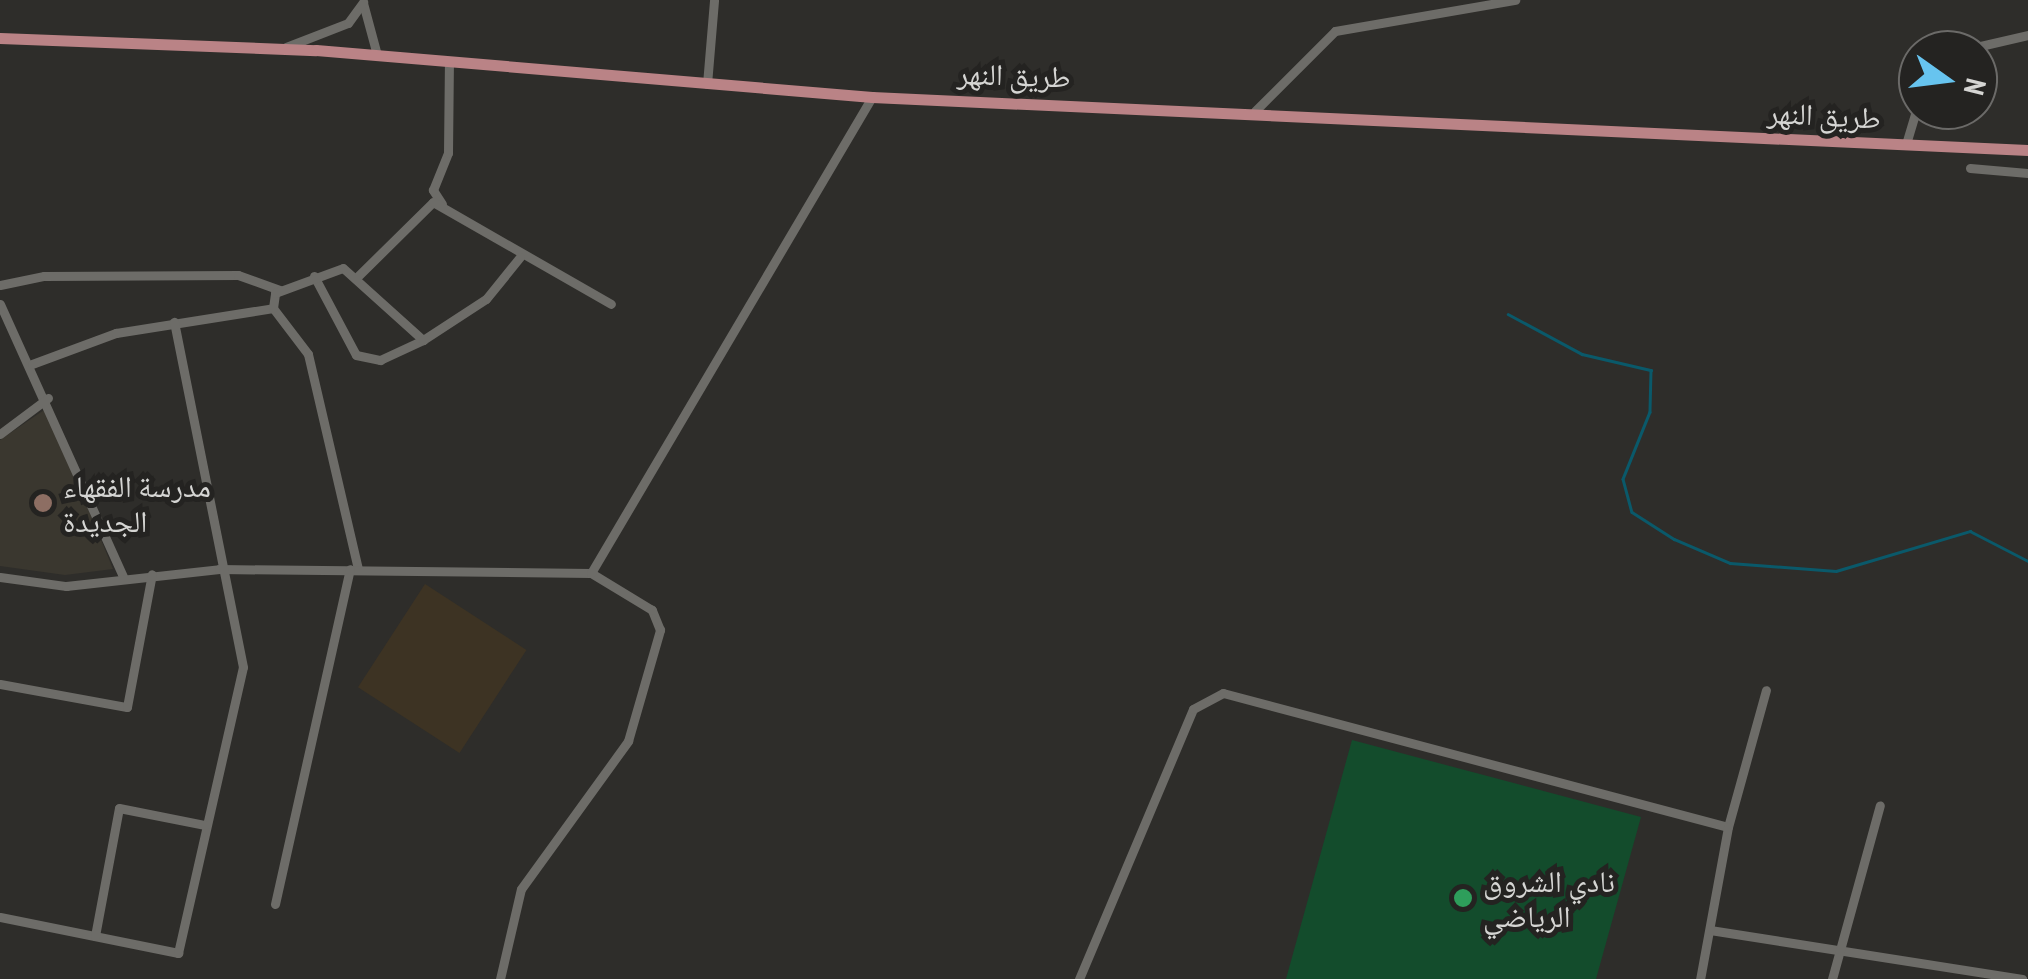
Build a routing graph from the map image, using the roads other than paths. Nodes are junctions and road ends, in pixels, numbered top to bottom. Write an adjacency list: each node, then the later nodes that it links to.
1 (714, 0): 10 (street)
2 (1515, 0): 12 (street)
3 (363, 1): 7 (street); 8 (street)
4 (2028, 36): 6 (street)
5 (0, 38): 7 (main road, طريق النهر)
6 (1998, 42)
7 (279, 50): 8 (main road, طريق النهر)
8 (377, 54): 9 (main road, طريق النهر)
9 (448, 63): 10 (main road, طريق النهر); 18 (street)
10 (707, 84): 11 (main road, طريق النهر)
11 (872, 96): 12 (main road, طريق النهر); 34 (street)
12 (1255, 111): 14 (main road, طريق النهر)
13 (1910, 130): 14 (street)
14 (1906, 144): 15 (main road, طريق النهر)
15 (2028, 150)
16 (1970, 168): 17 (street)
17 (2028, 174)
18 (444, 208): 19 (street); 21 (street)
19 (520, 257): 25 (street); 28 (street)
20 (314, 276): 21 (street); 23 (street); 28 (street)
21 (356, 278): 28 (street)
22 (0, 286): 23 (street)
23 (280, 290): 26 (street)
24 (0, 304): 29 (street)
25 (612, 304)
26 (273, 308): 27 (street); 33 (street)
27 (174, 322): 29 (street); 32 (street)
28 (423, 340)
29 (32, 364): 30 (street)
30 (48, 398): 31 (street); 36 (street)
31 (0, 434)
32 (219, 569): 33 (street); 35 (street); 41 (street)
33 (354, 569): 34 (street); 43 (street)
34 (591, 572): 48 (street)
35 (152, 574): 36 (street); 38 (street)
36 (123, 576): 37 (street)
37 (0, 577)
38 (0, 684)
39 (1766, 690): 42 (street)
40 (1880, 805): 47 (street)
41 (206, 825): 46 (street); 46 (street)
42 (1728, 827): 45 (street); 49 (street)
43 (275, 904)
44 (0, 917): 46 (street)
45 (1710, 930): 47 (street); 50 (street)
46 (95, 936)
47 (1840, 952): 51 (street); 52 (street)
48 (500, 979)
49 (1079, 979)
50 (1700, 979)
51 (1832, 979)
52 (2022, 979)

